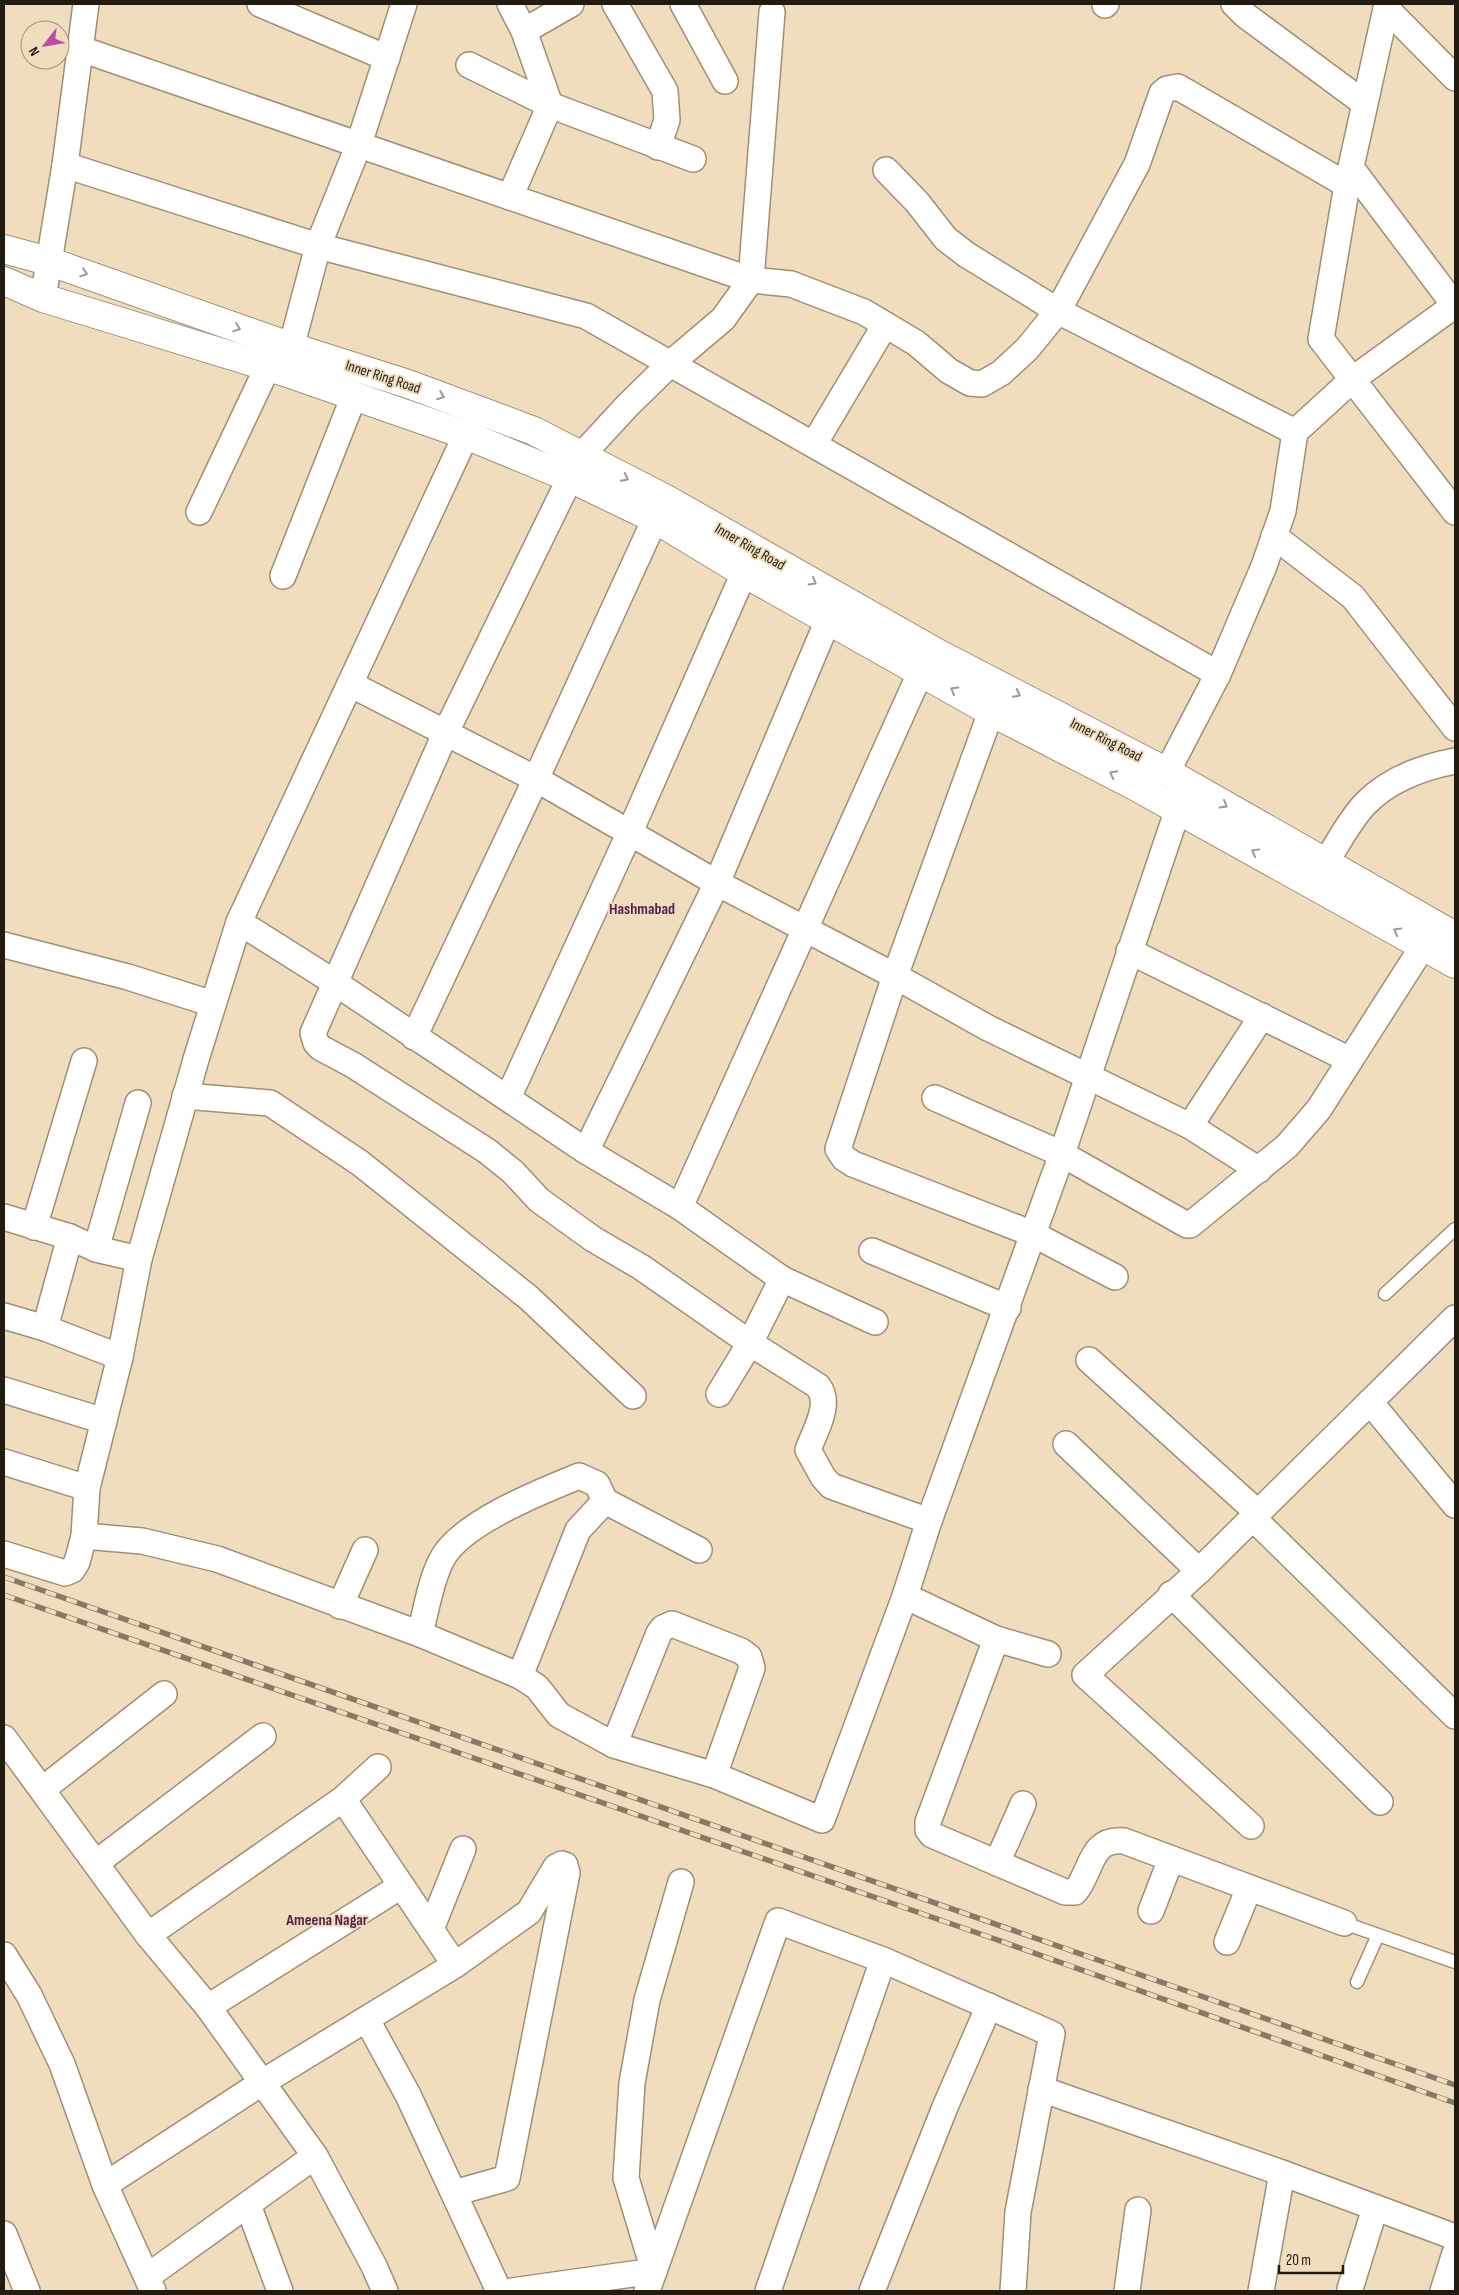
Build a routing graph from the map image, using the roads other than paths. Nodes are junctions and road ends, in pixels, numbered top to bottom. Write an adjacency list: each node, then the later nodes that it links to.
1 (86, 4): 12 (street)
2 (260, 4): 13 (street)
3 (404, 4): 13 (street)
4 (510, 4): 11 (street)
5 (571, 4): 11 (street)
6 (615, 4): 20 (street)
7 (683, 4): 16 (street)
8 (1234, 4): 17 (street)
9 (1386, 6): 15 (street); 17 (street)
10 (772, 12): 29 (street)
11 (524, 31): 18 (street)
12 (81, 49): 19 (street); 22 (street)
13 (387, 58): 19 (street)
14 (468, 64): 18 (street)
15 (1455, 78)
16 (724, 80)
17 (1364, 103): 24 (street)
18 (550, 104): 20 (street); 25 (street)
19 (359, 144): 25 (street); 26 (street)
20 (658, 147): 21 (street)
21 (693, 159)
22 (65, 165): 26 (street); 28 (street)
23 (886, 170): 33 (street)
24 (1350, 177): 32 (street); 33 (street); 37 (street)
25 (510, 197): 29 (street)
26 (318, 246): 35 (street); 36 (street)
27 (4, 249): 28 (highway, Inner Ring Road)
28 (48, 261): 31 (street); 35 (highway, Inner Ring Road, one-way to 35)
29 (751, 280): 34 (street); 36 (street)
30 (4, 281): 31 (highway, Inner Ring Road)
31 (43, 298): 35 (highway, Inner Ring Road)
32 (1455, 305): 37 (street)
33 (1058, 311): 34 (street); 39 (street)
34 (885, 325): 41 (street)
35 (281, 362): 38 (highway, Inner Ring Road); 42 (highway, Inner Ring Road, one-way to 42); 43 (street)
36 (671, 362): 41 (street); 42 (street)
37 (1353, 379): 39 (street); 44 (street)
38 (354, 396): 40 (highway, Inner Ring Road); 48 (street)
39 (1295, 432): 46 (street)
40 (466, 435): 42 (highway, Inner Ring Road); 52 (street)
41 (814, 444): 51 (street)
42 (576, 467): 45 (highway, Inner Ring Road); 55 (street); 57 (highway, Inner Ring Road, one-way to 57)
43 (199, 512)
44 (1455, 512)
45 (655, 520): 47 (highway, Inner Ring Road); 58 (street)
46 (1274, 536): 51 (street); 54 (street)
47 (744, 573): 49 (highway, Inner Ring Road); 60 (street)
48 (282, 576)
49 (828, 620): 50 (highway, Inner Ring Road); 62 (street)
50 (921, 672): 53 (highway, Inner Ring Road, one-way to 50); 64 (street)
51 (1218, 674): 57 (street)
52 (350, 684): 55 (street); 63 (street)
53 (990, 712): 59 (highway, Inner Ring Road, one-way to 53); 70 (street)
54 (1455, 728)
55 (445, 734): 58 (street); 71 (street)
56 (1455, 761): 61 (street)
57 (1177, 778): 59 (street); 61 (highway, Inner Ring Road, one-way to 61)
58 (536, 779): 60 (street); 74 (street)
59 (1176, 809): 67 (highway, Inner Ring Road, one-way to 59); 68 (street)
60 (629, 834): 62 (street); 79 (street)
61 (1325, 863): 65 (highway, Inner Ring Road)
62 (717, 883): 64 (street); 83 (street)
63 (239, 922): 71 (street); 72 (street)
64 (806, 929): 70 (street); 86 (street)
65 (1455, 936)
66 (4, 945): 72 (street)
67 (1423, 946): 69 (highway, Inner Ring Road); 75 (street)
68 (1129, 951): 73 (street); 77 (street)
69 (1455, 964)
70 (895, 976): 77 (street); 90 (street)
71 (334, 982): 74 (street); 103 (street)
72 (213, 1004): 78 (street)
73 (1262, 1016): 75 (street); 82 (street)
74 (414, 1037): 79 (street)
75 (1350, 1060): 85 (street)
76 (84, 1061): 88 (street)
77 (1089, 1076): 82 (street); 84 (street)
78 (185, 1096): 94 (street); 108 (street)
79 (508, 1098): 83 (street)
80 (935, 1098): 84 (street)
81 (138, 1103): 92 (street)
82 (1190, 1126): 85 (street)
83 (586, 1151): 86 (street)
84 (1062, 1154): 85 (street); 90 (street)
85 (1259, 1170)
86 (680, 1207): 96 (street)
87 (4, 1217): 88 (street)
88 (34, 1227): 91 (street)
89 (1455, 1229): 97 (lane)
90 (1033, 1234): 95 (street); 98 (street)
91 (70, 1237): 92 (street); 102 (street)
92 (96, 1249): 94 (street)
93 (872, 1251): 98 (street)
94 (138, 1259): 104 (street)
95 (1115, 1277)
96 (782, 1279): 101 (street); 103 (street)
97 (1385, 1294)
98 (1008, 1308): 117 (street)
99 (4, 1316): 102 (street)
100 (1455, 1318): 109 (street)
101 (875, 1322)
102 (46, 1328): 104 (street)
103 (750, 1343): 107 (street); 117 (street)
104 (120, 1357): 110 (street)
105 (1089, 1360): 116 (street)
106 (4, 1390): 110 (street)
107 (719, 1394)
108 (633, 1396)
109 (1370, 1402): 115 (street); 116 (street)
110 (104, 1420): 113 (street)
111 (1066, 1444): 122 (street)
112 (4, 1462): 113 (street)
113 (87, 1488): 118 (street)
114 (605, 1501): 120 (street); 126 (street); 129 (street)
115 (1455, 1505)
116 (1255, 1515): 122 (street); 131 (street)
117 (929, 1521): 124 (street)
118 (84, 1536): 121 (street); 125 (street)
119 (365, 1550): 125 (street)
120 (699, 1550)
121 (4, 1554)
122 (1199, 1571): 123 (street)
123 (1171, 1594): 139 (street); 141 (street)
124 (905, 1596): 127 (street); 136 (street)
125 (340, 1606): 126 (street)
126 (420, 1634): 129 (street)
127 (996, 1639): 128 (street); 145 (street)
128 (1048, 1654)
129 (520, 1676): 134 (street)
130 (164, 1694): 137 (street)
131 (1455, 1716)
132 (263, 1736): 144 (street)
133 (4, 1738): 137 (street)
134 (614, 1745): 136 (street); 136 (street)
135 (378, 1767): 138 (street)
136 (714, 1774)
137 (43, 1789): 144 (street)
138 (344, 1799): 147 (street); 152 (street)
139 (1380, 1802)
140 (1023, 1804): 145 (street)
141 (1251, 1826)
142 (463, 1849): 151 (street)
143 (1171, 1859): 145 (street); 148 (street); 149 (street)
144 (96, 1863): 152 (street)
145 (997, 1863)
146 (681, 1882): 175 (street)
147 (402, 1886): 151 (street); 161 (street)
148 (1249, 1888): 150 (street); 154 (street)
149 (1150, 1911)
150 (1344, 1922): 153 (lane)
151 (431, 1930): 158 (street)
152 (148, 1935): 161 (street)
153 (1378, 1935): 157 (lane); 159 (lane)
154 (1226, 1942)
155 (4, 1955): 167 (street)
156 (882, 1960): 160 (street); 175 (street); 183 (street)
157 (1455, 1962)
158 (455, 1965): 162 (street); 168 (street)
159 (1357, 1982)
160 (989, 2006): 164 (street); 184 (street)
161 (208, 2007): 163 (street)
162 (367, 2020): 163 (street); 168 (street)
163 (263, 2082): 165 (street); 167 (street)
164 (1041, 2089): 166 (street); 185 (street)
165 (316, 2156): 169 (street); 180 (street)
166 (1282, 2173): 170 (street); 187 (street)
167 (105, 2185): 176 (street)
168 (454, 2193): 181 (street)
169 (248, 2206): 176 (street); 179 (street)
170 (1375, 2208): 173 (street); 177 (street)
171 (1138, 2210): 186 (street)
172 (4, 2234): 178 (street)
173 (1455, 2238)
174 (1455, 2253): 188 (street)
175 (651, 2281): 182 (street)
176 (151, 2284)
177 (1350, 2289)
178 (27, 2291)
179 (280, 2291)
180 (385, 2291)
181 (499, 2291)
182 (512, 2291)
183 (768, 2291)
184 (872, 2291)
185 (1013, 2291)
186 (1127, 2291)
187 (1260, 2291)
188 (1444, 2291)

